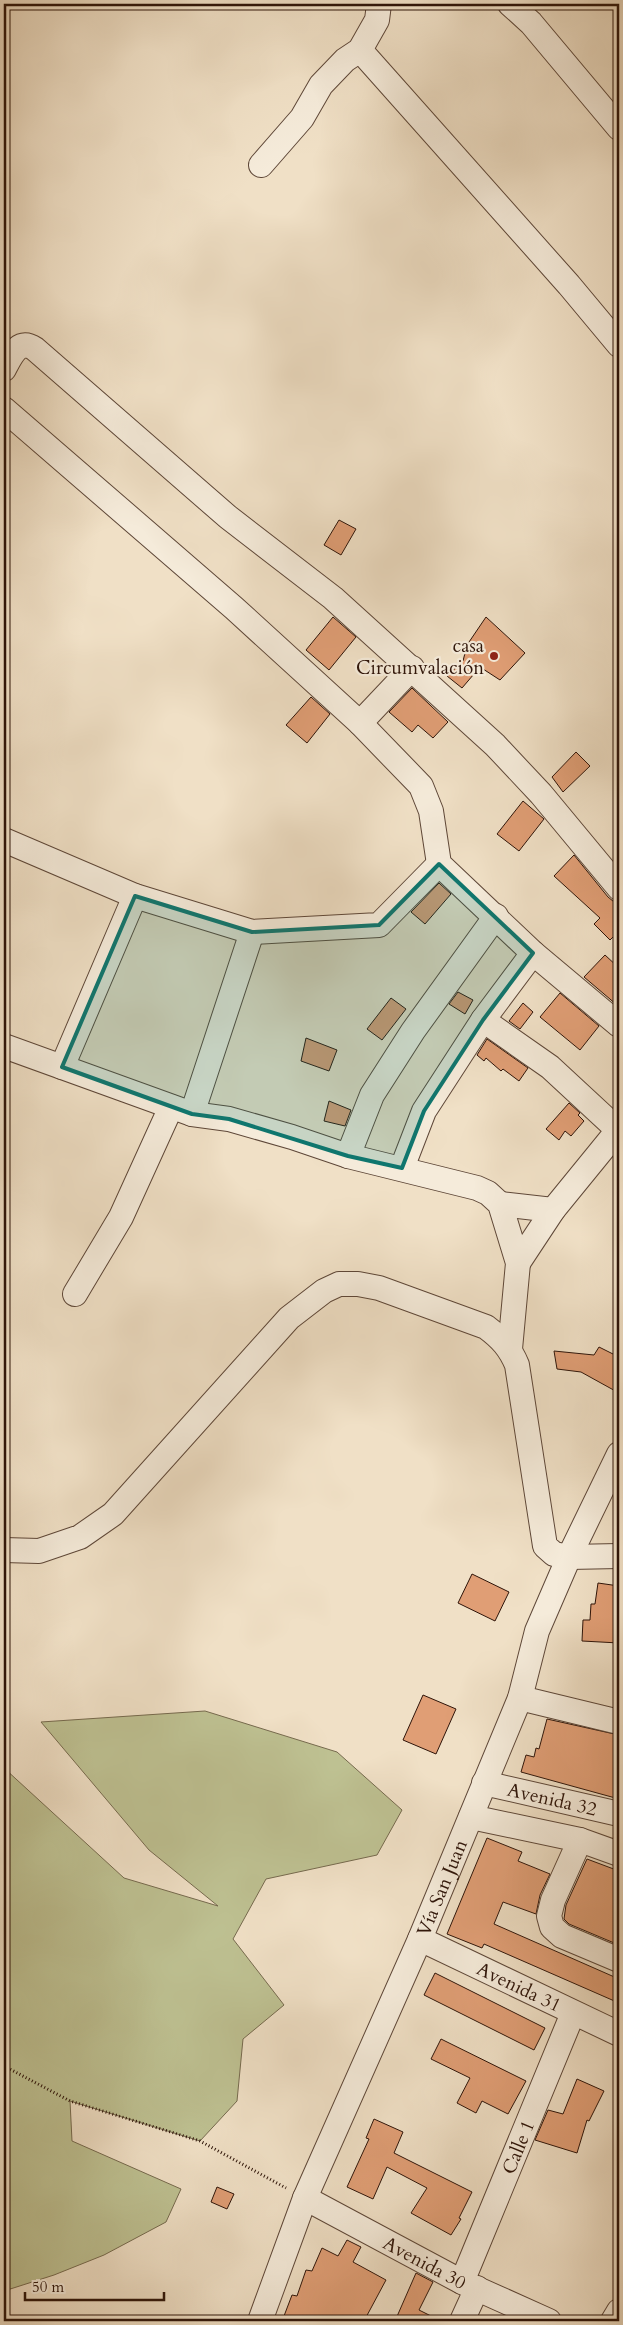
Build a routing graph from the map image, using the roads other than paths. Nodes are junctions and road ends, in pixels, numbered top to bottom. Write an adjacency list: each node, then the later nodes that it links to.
1 (379, 4): 3 (street)
2 (510, 4): 4 (street)
3 (360, 50): 5 (street); 6 (street)
4 (619, 128)
5 (261, 165)
6 (619, 345)
7 (4, 369): 9 (street)
8 (4, 409): 10 (street)
9 (412, 668): 10 (street); 13 (street)
10 (360, 723): 12 (street)
11 (4, 840): 14 (street)
12 (439, 864): 15 (street); 16 (street)
13 (619, 888)
14 (135, 896): 16 (street); 21 (street)
15 (496, 916): 17 (street); 24 (street)
16 (252, 932): 22 (street)
17 (533, 953): 18 (street); 19 (street)
18 (483, 1020): 23 (street); 25 (street)
19 (619, 1025)
20 (4, 1046): 21 (street)
21 (62, 1068): 22 (street)
22 (182, 1110): 24 (street); 29 (street)
23 (619, 1130): 27 (street)
24 (348, 1156): 25 (street)
25 (402, 1168): 26 (street)
26 (500, 1204): 27 (street); 28 (street)
27 (553, 1210): 28 (street)
28 (518, 1263): 30 (street)
29 (75, 1294)
30 (510, 1349): 32 (street); 34 (street)
31 (619, 1454): 34 (street, Vía San Juan)
32 (4, 1550)
33 (619, 1556): 34 (street)
34 (569, 1557): 35 (street, Vía San Juan)
35 (520, 1698): 36 (street); 37 (street, Vía San Juan)
36 (619, 1722)
37 (484, 1783): 38 (street, Avenida 32); 39 (street, Vía San Juan)
38 (619, 1814)
39 (471, 1817): 40 (street); 42 (street, Vía San Juan)
40 (580, 1840): 41 (street); 43 (street)
41 (619, 1854)
42 (420, 1939): 44 (street, Avenida 31); 46 (street, Vía San Juan)
43 (619, 1960)
44 (573, 2013): 45 (street, Avenida 31); 47 (street, Calle 1)
45 (619, 2034)
46 (305, 2198): 47 (street, Avenida 30); 49 (street, Vía San Juan)
47 (470, 2285): 50 (street, Calle 1); 51 (street, Avenida 30)
48 (619, 2311): 52 (street)
49 (260, 2321)
50 (462, 2321)
51 (549, 2321)
52 (613, 2321)

